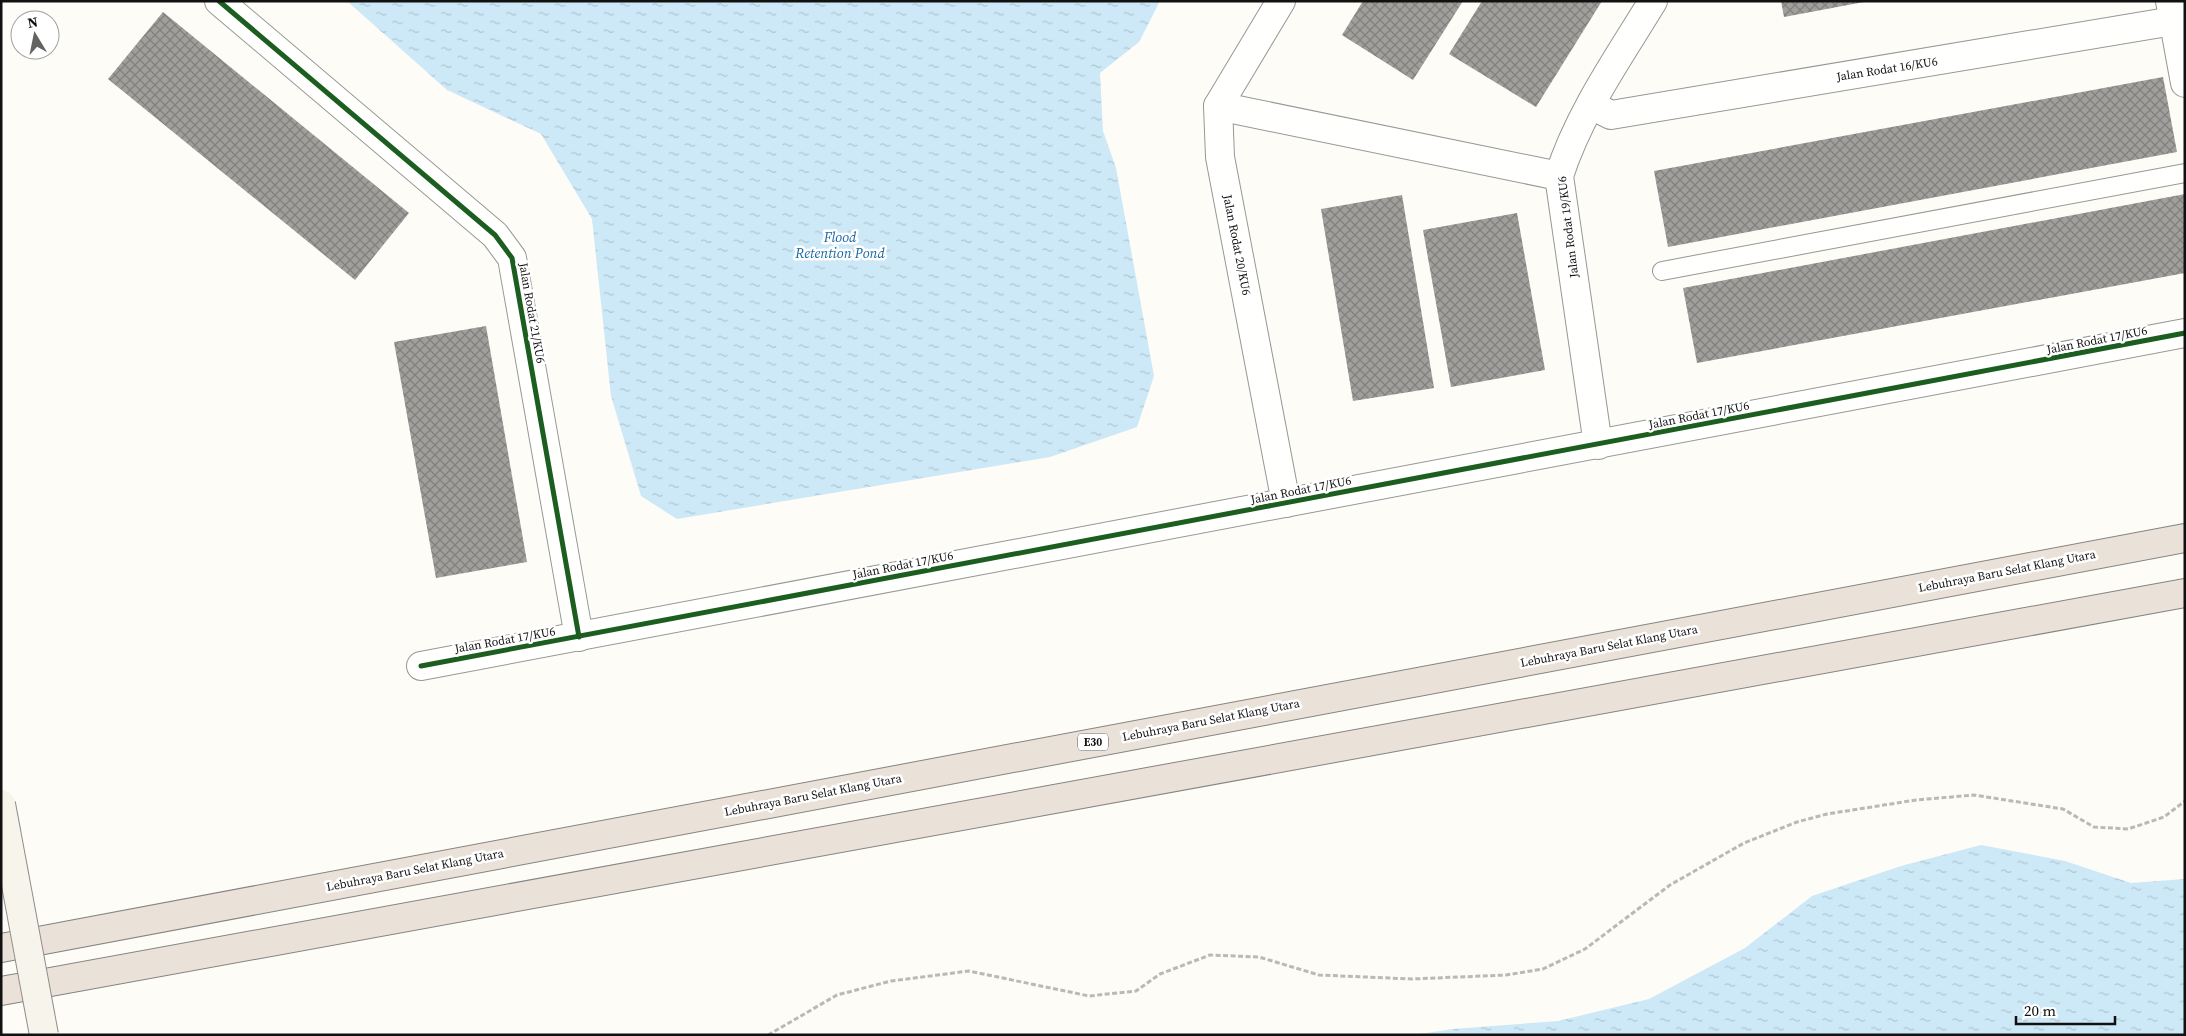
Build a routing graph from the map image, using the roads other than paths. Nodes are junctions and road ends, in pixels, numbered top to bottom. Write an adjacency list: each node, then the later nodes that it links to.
1 (219, 1): 16 (street, Jalan Rodat 21/KU6)
2 (1281, 1): 7 (street)
3 (1653, 1): 6 (street, Jalan Rodat 19/KU6)
4 (2176, 14): 5 (street); 6 (street, Jalan Rodat 16/KU6)
5 (2185, 83)
6 (1591, 105): 9 (street, Jalan Rodat 19/KU6)
7 (1218, 106): 9 (street); 13 (street, Jalan Rodat 20/KU6)
8 (2185, 173): 10 (lane)
9 (1559, 176): 12 (street, Jalan Rodat 19/KU6)
10 (1662, 272)
11 (2185, 333): 12 (street, Jalan Rodat 17/KU6)
12 (1598, 444): 13 (street, Jalan Rodat 17/KU6)
13 (1286, 503): 16 (street, Jalan Rodat 17/KU6)
14 (2185, 538): 19 (highway, Lebuhraya Baru Selat Klang Utara / E30)
15 (2185, 593): 20 (highway)
16 (579, 637): 17 (street, Jalan Rodat 17/KU6)
17 (421, 666)
18 (1, 804): 21 (street, bridge)
19 (1, 948)
20 (1, 992)
21 (44, 1035)

